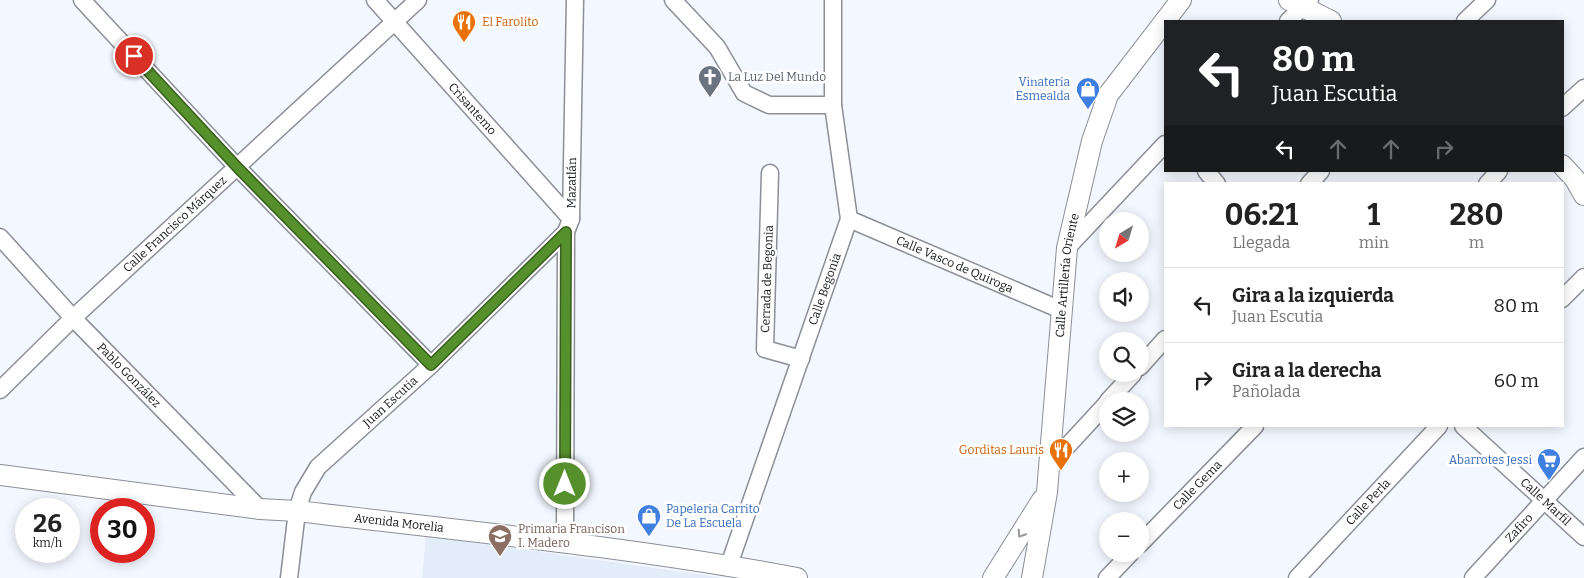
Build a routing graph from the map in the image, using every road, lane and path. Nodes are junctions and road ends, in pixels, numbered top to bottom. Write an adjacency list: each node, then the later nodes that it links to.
1 (82, 0): 21 (street)
2 (375, 0): 14 (street, Crisantemo)
3 (418, 0): 14 (street, Calle Francisco Márquez)
4 (575, 0): 31 (street, Mazatlán)
5 (673, 0): 17 (street)
6 (833, 0): 17 (street, Calle Begonia)
7 (1181, 0): 10 (street, Calle Artillería Oriente)
8 (1487, 0): 13 (street)
9 (1300, 2): 11 (street); 12 (street)
10 (1166, 20)
11 (1289, 20)
12 (1329, 20)
13 (1467, 20)
14 (394, 22): 21 (street, Calle Francisco Márquez); 31 (street, Crisantemo)
15 (1164, 22): 33 (street, Calle Artillería Oriente)
16 (1584, 88): 18 (street)
17 (833, 105): 30 (street, Calle Begonia)
18 (1564, 106)
19 (1164, 145): 33 (street)
20 (1564, 167): 29 (street)
21 (238, 168): 37 (street, Calle Francisco Márquez); 41 (street)
22 (1207, 172): 26 (street)
23 (1320, 172): 27 (street)
24 (1498, 172): 28 (street)
25 (770, 173): 40 (street, Cerrada de Begonia)
26 (1215, 182)
27 (1311, 182)
28 (1490, 182)
29 (1584, 195)
30 (849, 219): 36 (street, Calle Vasco de Quiroga); 40 (street, Calle Begonia)
31 (568, 225): 41 (street, Juan Escutia); 58 (street, Mazatlán)
32 (0, 237): 37 (street, Pablo González)
33 (1067, 248): 36 (street, Calle Artillería Oriente)
34 (1584, 277): 35 (street)
35 (1564, 297)
36 (1061, 310): 50 (street, Calle Artillería Oriente)
37 (73, 318): 43 (street, Calle Francisco Márquez); 54 (street, Pablo González)
38 (1164, 340): 39 (street)
39 (1149, 357)
40 (801, 359): 60 (street, Calle Begonia)
41 (431, 365): 55 (street, Juan Escutia)
42 (1126, 382): 44 (street)
43 (0, 390)
44 (1117, 392)
45 (1099, 412): 50 (street)
46 (1254, 427): 56 (street, Calle Gema)
47 (1438, 427): 66 (street, Calle Perla)
48 (1464, 427): 53 (street, Calle Marfil)
49 (1584, 457): 53 (street, Zafiro)
50 (1049, 466): 52 (street, Calle Artillería Oriente)
51 (0, 475): 54 (street, Avenida Morelia)
52 (1048, 492): 63 (street, one-way to 63); 64 (street, Calle Artillería Oriente)
53 (1544, 500): 57 (street, Calle Marfil); 67 (street, Zafiro)
54 (260, 509): 55 (street, Avenida Morelia)
55 (296, 511): 58 (street, Avenida Morelia); 61 (street, Juan Escutia)
56 (1149, 535)
57 (1584, 537)
58 (565, 543): 60 (street, Avenida Morelia)
59 (1122, 562): 65 (street)
60 (729, 565): 62 (street, Avenida Morelia)
61 (289, 578)
62 (797, 578)
63 (993, 578)
64 (1032, 578)
65 (1107, 578)
66 (1297, 578)
67 (1473, 578)

